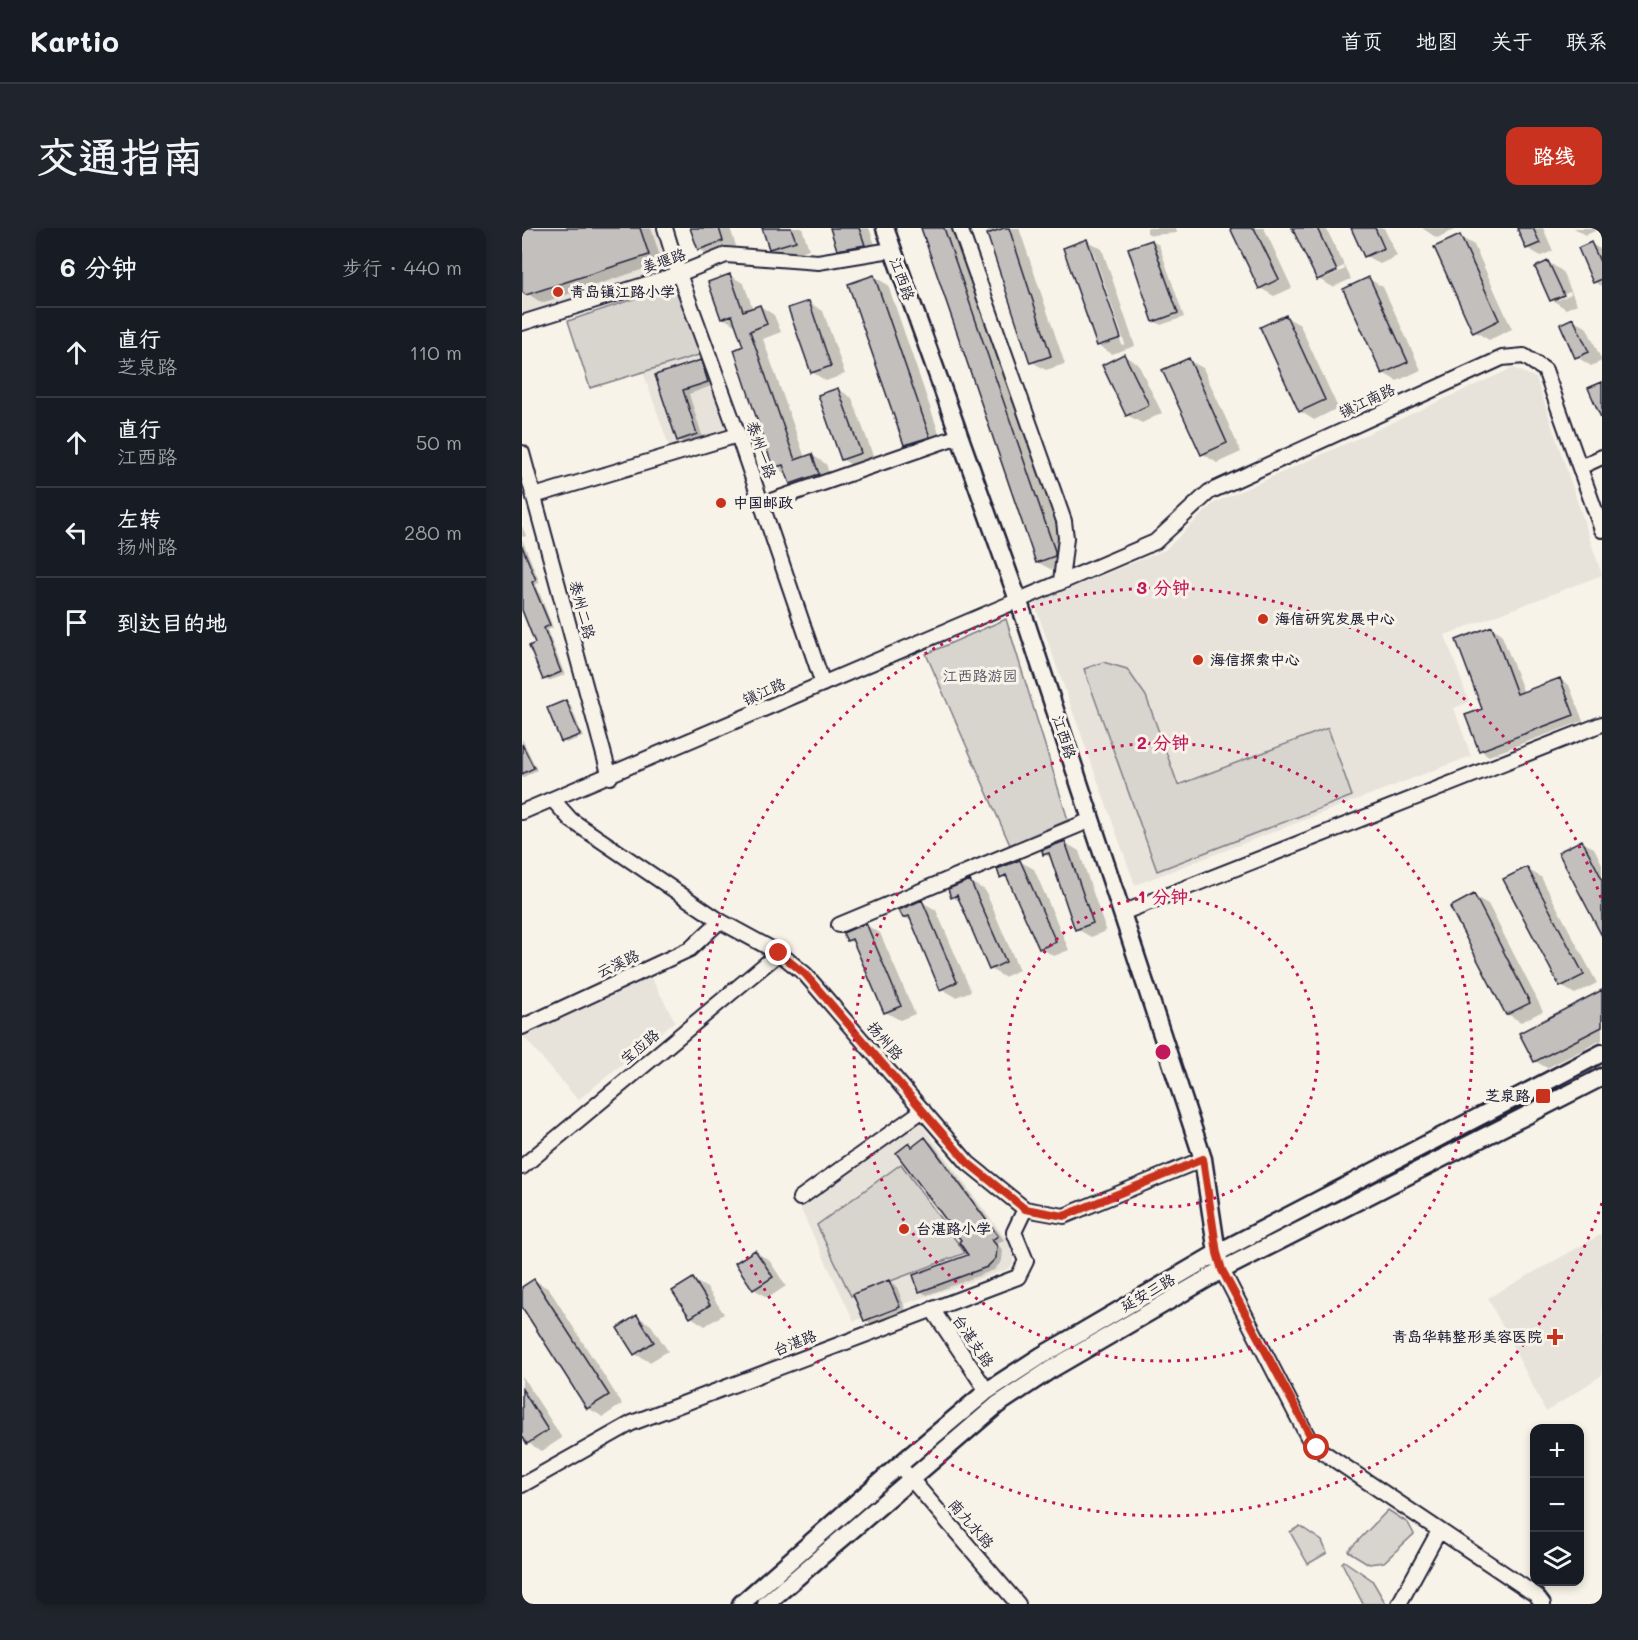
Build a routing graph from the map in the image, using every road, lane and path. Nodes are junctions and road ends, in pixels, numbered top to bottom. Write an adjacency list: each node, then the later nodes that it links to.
1 (665, 228): 5 (street, 泰州一路)
2 (885, 228): 4 (main road, 江西路)
3 (960, 228): 15 (street)
4 (891, 249): 5 (street, 姜堰路); 8 (main road, 江西路)
5 (679, 274): 6 (street, 姜堰路); 7 (street, 泰州一路)
6 (522, 323)
7 (738, 435): 12 (street); 13 (street, 泰州一路)
8 (959, 436): 13 (street); 16 (main road, 江西路)
9 (522, 453): 12 (street, 泰州二路)
10 (1602, 457): 11 (street)
11 (1580, 467): 14 (street, 镇江南路); 15 (street, 镇江南路)
12 (534, 496): 19 (street, 泰州二路)
13 (762, 504): 17 (street, 泰州一路)
14 (1602, 530)
15 (1061, 581): 16 (street, 镇江南路)
16 (1018, 599): 17 (street, 镇江路); 22 (main road, 江西路)
17 (823, 684): 19 (street, 镇江路)
18 (1602, 724): 23 (street)
19 (610, 777): 20 (street, 镇江路)
20 (553, 800): 21 (street, 镇江路); 24 (street, 扬州路)
21 (522, 812)
22 (1092, 820): 23 (main road, 江西路); 25 (street)
23 (1122, 913): 31 (main road, 江西路)
24 (720, 921): 26 (street, 扬州路); 27 (street, 云溪路)
25 (839, 925)
26 (779, 953): 30 (street, 扬州路); 32 (street, 宝应路)
27 (522, 1027)
28 (1602, 1053): 35 (main road, 延安三路)
29 (1602, 1077): 36 (main road, 延安三路)
30 (922, 1110): 33 (street); 34 (street, 扬州路)
31 (1203, 1159): 34 (street, 扬州路); 35 (main road, 江西路)
32 (522, 1167)
33 (800, 1198)
34 (1025, 1209): 37 (street, 台湛路)
35 (1217, 1253): 36 (main road); 38 (main road, 延安三路)
36 (1222, 1270): 40 (main road, 延安三路); 42 (street)
37 (932, 1309): 38 (street, 台湛支路); 41 (street, 台湛路)
38 (987, 1392): 39 (main road, 延安三路)
39 (899, 1465): 40 (street, 南九水路); 43 (main road, 延安三路)
40 (910, 1478): 44 (main road, 延安三路); 45 (street, 南九水路)
41 (522, 1485)
42 (1439, 1531): 46 (street); 47 (street)
43 (741, 1604)
44 (766, 1604)
45 (1018, 1604)
46 (1399, 1604)
47 (1544, 1604)

